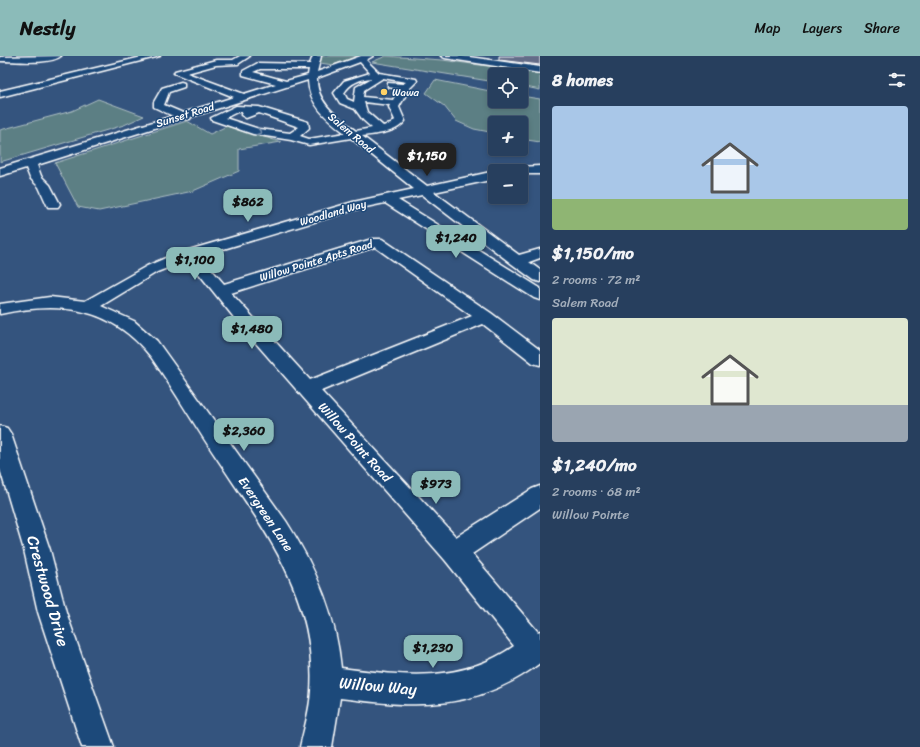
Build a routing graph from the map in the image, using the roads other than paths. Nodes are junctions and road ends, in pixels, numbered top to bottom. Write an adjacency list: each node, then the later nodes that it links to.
1 (57, 56): 10 (street)
2 (156, 56): 29 (street)
3 (246, 56): 13 (street)
4 (307, 56): 16 (street)
5 (445, 56): 8 (street)
6 (483, 56): 12 (street)
7 (507, 56): 14 (street)
8 (457, 57): 12 (street)
9 (523, 58): 18 (street)
10 (0, 59)
11 (365, 60): 17 (street); 24 (street)
12 (474, 60): 14 (street)
13 (235, 62): 23 (street); 23 (street)
14 (492, 63): 18 (street)
15 (540, 63): 20 (street)
16 (315, 64): 17 (street, Sunset Road); 17 (street); 19 (street); 26 (street, Sunset Road); 28 (street, Salem Road)
17 (345, 65)
18 (510, 66): 20 (street)
19 (292, 67): 26 (street); 26 (street)
20 (530, 68): 21 (street)
21 (540, 70)
22 (212, 76): 25 (street)
23 (189, 77): 25 (street); 35 (street)
24 (374, 79): 27 (street); 32 (street); 33 (street)
25 (208, 84): 31 (street)
26 (281, 85): 28 (street); 31 (street, Sunset Road)
27 (344, 87): 32 (street); 32 (street)
28 (305, 92): 38 (street, Salem Road)
29 (0, 94)
30 (210, 96): 34 (street)
31 (247, 96): 34 (street, Sunset Road)
32 (359, 98): 33 (street); 37 (street)
33 (396, 103): 37 (street)
34 (222, 104): 35 (street, Sunset Road)
35 (182, 111): 36 (street); 40 (street, Sunset Road)
36 (227, 123): 39 (street, one-way to 39); 39 (street)
37 (381, 130): 38 (street)
38 (354, 136): 39 (street); 45 (street, Salem Road)
39 (292, 137)
40 (30, 163): 43 (street, Sunset Road); 47 (street)
41 (540, 170): 42 (street)
42 (528, 171)
43 (0, 172)
44 (488, 177): 45 (street, Woodland Way)
45 (425, 191): 46 (street, Woodland Way); 50 (street, Salem Road)
46 (386, 198): 49 (street, Woodland Way); 53 (street)
47 (53, 204)
48 (540, 252): 50 (street)
49 (191, 254): 52 (street, Willow Point Road); 54 (street, Woodland Way)
50 (517, 261): 51 (street, Salem Road)
51 (540, 277)
52 (220, 291): 56 (street, Willow Pointe Apts Road); 58 (street, Willow Point Road)
53 (540, 295)
54 (89, 306): 55 (street, Evergreen Lane); 63 (street, Evergreen Lane)
55 (0, 309)
56 (485, 317): 57 (street); 58 (street)
57 (540, 360)
58 (307, 389): 61 (street, Willow Point Road)
59 (0, 434): 64 (street, Crestwood Drive)
60 (540, 496): 61 (street)
61 (454, 552): 62 (street, Willow Point Road)
62 (537, 647): 63 (street, Willow Way)
63 (326, 681): 65 (street, Evergreen Lane)
64 (98, 747)
65 (316, 747)

